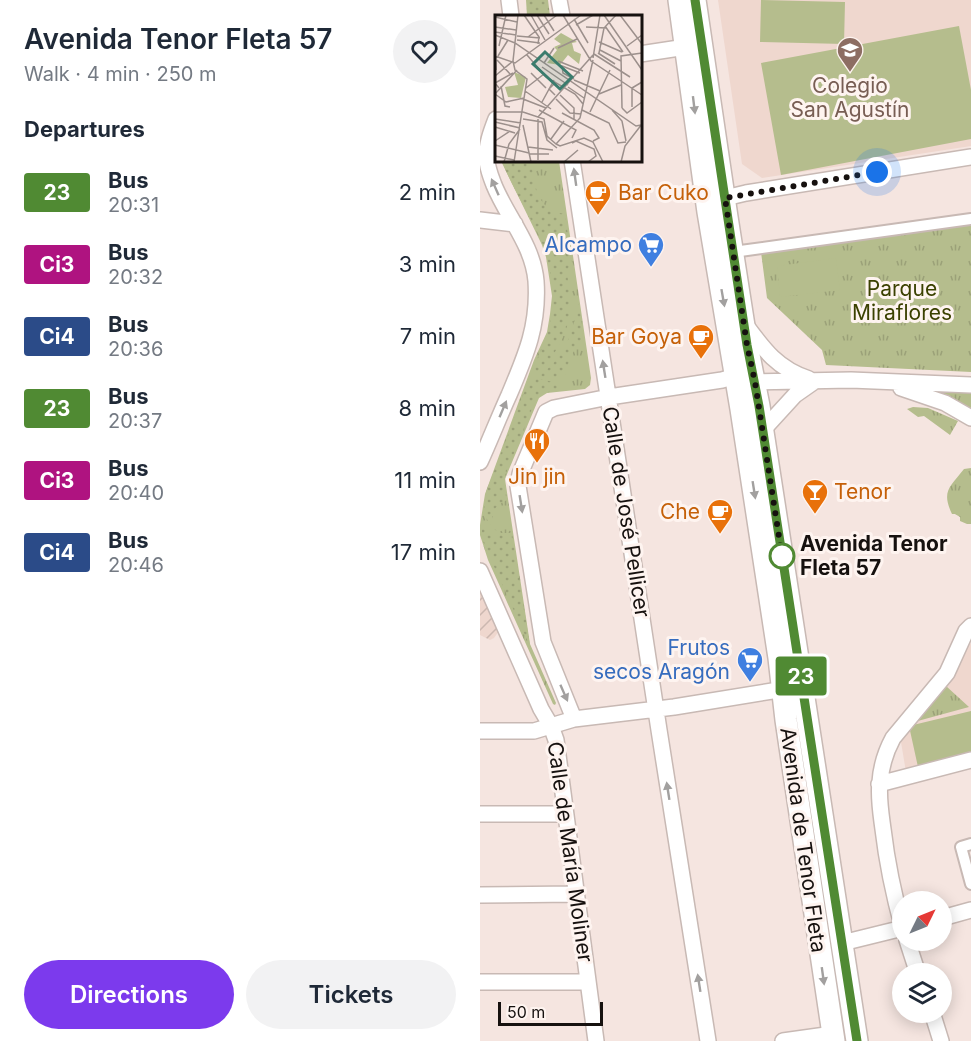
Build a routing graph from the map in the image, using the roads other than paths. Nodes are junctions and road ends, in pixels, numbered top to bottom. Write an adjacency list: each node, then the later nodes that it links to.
1 (509, 0): 5 (street)
2 (560, 0): 6 (street)
3 (679, 0): 7 (main road, Avenida de Tenor Fleta)
4 (695, 0): 7 (main road, Avenida de Tenor Fleta)
5 (511, 15)
6 (562, 15)
7 (694, 43): 8 (street); 13 (main road, Avenida de Tenor Fleta); 14 (main road, Avenida de Tenor Fleta, one-way to 14)
8 (642, 54)
9 (495, 122): 11 (street)
10 (971, 157): 13 (street)
11 (483, 160): 17 (street, one-way to 11)
12 (572, 162): 25 (street, Calle de José Pellicer, one-way to 12)
13 (725, 198): 14 (street); 18 (main road, Avenida de Tenor Fleta)
14 (708, 212): 20 (main road, Avenida de Tenor Fleta, one-way to 20)
15 (971, 219): 18 (street)
16 (480, 220): 17 (street)
17 (515, 224): 27 (street, one-way to 17)
18 (733, 252): 19 (main road, Avenida de Tenor Fleta)
19 (744, 323): 21 (street); 23 (main road, Avenida de Tenor Fleta)
20 (735, 374): 23 (street); 25 (street); 33 (main road, Avenida de Tenor Fleta, one-way to 33)
21 (815, 381): 22 (street); 23 (street); 28 (street)
22 (875, 381): 24 (street); 26 (street)
23 (755, 382): 28 (main road, Avenida de Tenor Fleta)
24 (971, 386)
25 (609, 397): 34 (street, Calle de José Pellicer); 35 (street, Calle de María Moliner, one-way to 35)
26 (971, 417)
27 (487, 429): 29 (street)
28 (763, 430): 32 (main road, Avenida de Tenor Fleta)
29 (480, 462)
30 (480, 571): 36 (street, Calle de María Moliner)
31 (971, 626): 39 (street)
32 (802, 679): 33 (street); 50 (main road, Avenida de Tenor Fleta)
33 (783, 690): 34 (street); 54 (main road, Avenida de Tenor Fleta, one-way to 54)
34 (656, 709): 35 (street); 56 (street, Calle de José Pellicer, one-way to 34)
35 (574, 719): 36 (street)
36 (551, 726): 37 (street); 41 (street, Calle de María Moliner)
37 (480, 731)
38 (971, 760): 39 (street)
39 (879, 784): 44 (street)
40 (480, 813): 41 (street)
41 (565, 814): 45 (street, Calle de María Moliner)
42 (971, 844): 43 (street)
43 (971, 884)
44 (894, 891)
45 (576, 894): 46 (street); 52 (street, Calle de María Moliner)
46 (480, 895)
47 (970, 914): 48 (street)
48 (952, 917)
49 (892, 932): 50 (street)
50 (842, 943): 58 (main road, Avenida de Tenor Fleta)
51 (480, 982): 52 (street)
52 (588, 982): 55 (street, Calle de María Moliner)
53 (935, 1023): 59 (street)
54 (833, 1037): 57 (street)
55 (596, 1041)
56 (708, 1041)
57 (783, 1041)
58 (856, 1041)
59 (941, 1041)

